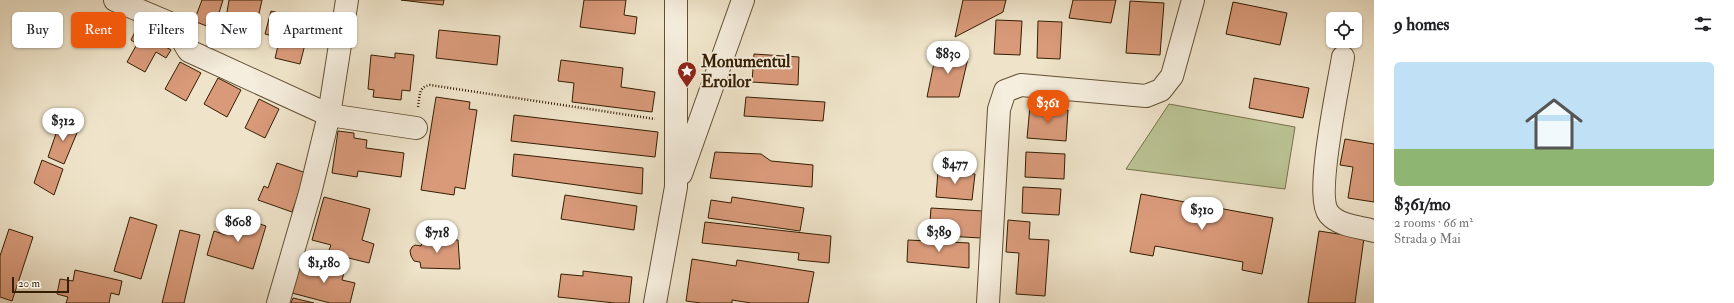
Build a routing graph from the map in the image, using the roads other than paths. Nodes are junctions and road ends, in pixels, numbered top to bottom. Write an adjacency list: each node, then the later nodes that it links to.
1 (115, 0): 7 (street)
2 (347, 0): 7 (street)
3 (676, 0): 9 (street)
4 (743, 0): 9 (street)
5 (1193, 0): 13 (street)
6 (1343, 57): 10 (street)
7 (329, 115): 8 (street); 11 (street)
8 (416, 128)
9 (676, 187): 12 (street)
10 (1374, 231)
11 (278, 303)
12 (656, 303)
13 (988, 303)

